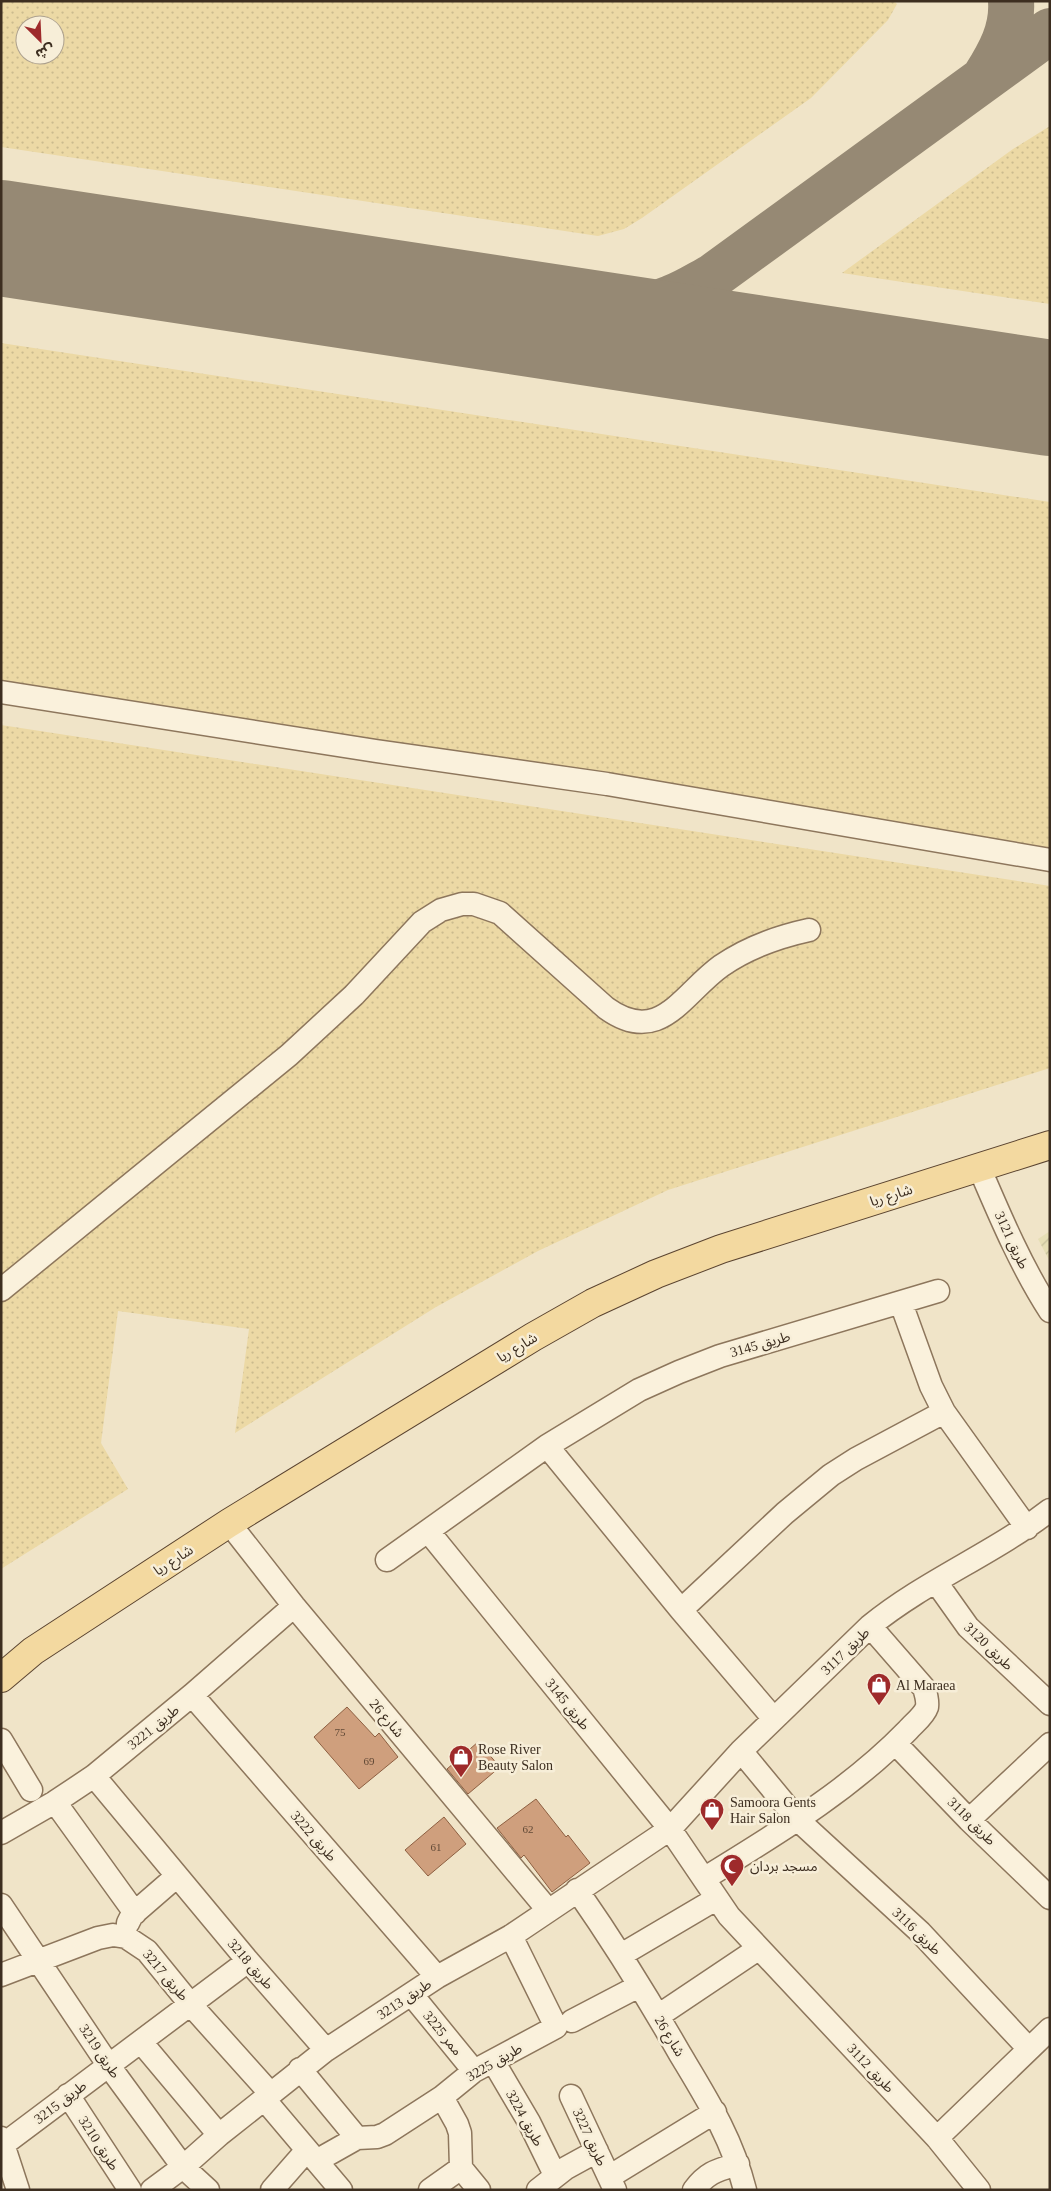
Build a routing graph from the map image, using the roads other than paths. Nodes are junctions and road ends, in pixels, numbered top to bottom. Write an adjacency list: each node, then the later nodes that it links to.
1 (1, 692): 2 (street)
2 (1050, 860)
3 (809, 930): 6 (street)
4 (1050, 1145): 5 (main road, شارع ريا)
5 (979, 1167): 9 (street, طريق 3121); 13 (main road, شارع ريا)
6 (1, 1290)
7 (938, 1291): 8 (street, طريق 3145)
8 (901, 1303): 10 (street); 11 (street, طريق 3145)
9 (1050, 1311)
10 (944, 1412): 14 (street); 19 (street)
11 (547, 1446): 15 (street, طريق 3145); 19 (street)
12 (1050, 1510): 14 (street, طريق 3117)
13 (229, 1523): 18 (street, شارع 26); 21 (main road, شارع ريا)
14 (1027, 1528): 17 (street, طريق 3117)
15 (428, 1531): 16 (street, طريق 3145); 36 (street, طريق 3145)
16 (386, 1560)
17 (936, 1582): 20 (street, طريق 3117); 25 (street, طريق 3120)
18 (294, 1606): 24 (street, طريق 3221); 44 (street, شارع 26)
19 (681, 1610): 26 (street)
20 (870, 1626): 26 (street, طريق 3117); 28 (street)
21 (33, 1652): 22 (main road, شارع ريا); 23 (main road, شارع ريا)
22 (1, 1666)
23 (1, 1678)
24 (192, 1695): 31 (street, طريق 3221); 53 (street, طريق 3222)
25 (1050, 1704)
26 (774, 1719): 30 (street, طريق 3117)
27 (1, 1740): 32 (street)
28 (895, 1743): 34 (street); 35 (street, طريق 3118)
29 (1050, 1744): 35 (street)
30 (740, 1751): 34 (street, طريق 3116); 36 (street, طريق 3117)
31 (94, 1776): 33 (street, طريق 3221); 38 (street, طريق 3218)
32 (31, 1790)
33 (56, 1802): 37 (street, طريق 3221); 45 (street)
34 (798, 1820): 39 (street); 61 (street, طريق 3116)
35 (969, 1820): 40 (street, طريق 3118)
36 (670, 1829): 39 (street, طريق 3145); 41 (street, طريق 3213)
37 (1, 1833)
38 (177, 1876): 45 (street); 51 (street, طريق 3218)
39 (705, 1878): 42 (street, طريق 3112)
40 (1046, 1886)
41 (577, 1890): 44 (street, طريق 3213); 49 (street, شارع 26)
42 (716, 1899): 48 (street, طريق 3112); 49 (street)
43 (1, 1905): 50 (street, طريق 3219)
44 (548, 1910): 46 (street, طريق 3213)
45 (135, 1912): 47 (street)
46 (511, 1936): 53 (street, طريق 3213); 64 (street, طريق 3225)
47 (126, 1937): 50 (street); 56 (street, طريق 3217)
48 (758, 1949): 57 (street); 73 (street, طريق 3112)
49 (621, 1955): 54 (street, شارع 26)
50 (40, 1961): 52 (street); 63 (street, طريق 3219)
51 (248, 1961): 56 (street, طريق 3215); 62 (street, طريق 3218)
52 (1, 1975)
53 (437, 1977): 55 (street, طريق 3213)
54 (639, 1986): 57 (street, شارع 26); 58 (street)
55 (412, 1995): 62 (street, طريق 3213); 64 (street, ممر 3225)
56 (190, 2005): 60 (street, طريق 3215); 67 (street, طريق 3217)
57 (658, 2016): 70 (street, شارع 26)
58 (572, 2021)
59 (1050, 2029): 61 (street)
60 (141, 2042): 63 (street, طريق 3215); 71 (street)
61 (1029, 2049): 73 (street)
62 (326, 2050): 65 (street, طريق 3213)
63 (109, 2066): 66 (street, طريق 3215); 78 (street, طريق 3219)
64 (483, 2066): 69 (street, طريق 3225); 80 (street, طريق 3224)
65 (300, 2069): 67 (street, طريق 3213); 72 (street)
66 (68, 2096): 74 (street, طريق 3215); 83 (street, طريق 3210)
67 (267, 2096): 71 (street, طريق 3213); 76 (street, طريق 3217)
68 (571, 2096): 75 (street, طريق 3227)
69 (442, 2097): 72 (street, طريق 3225); 79 (street)
70 (715, 2112): 77 (street, شارع 26); 81 (street, طريق 3227)
71 (219, 2135): 78 (street, طريق 3213)
72 (357, 2138): 76 (street, طريق 3225)
73 (937, 2138): 92 (street, طريق 3112)
74 (2, 2141): 82 (street)
75 (597, 2151): 80 (street, طريق 3224); 81 (street, طريق 3227)
76 (313, 2155): 86 (street); 87 (street, طريق 3217)
77 (738, 2164): 90 (street); 91 (street, شارع 26)
78 (183, 2167): 84 (street, طريق 3213); 85 (street, طريق 3219)
79 (461, 2168): 88 (street); 89 (street)
80 (547, 2183)
81 (612, 2183)
82 (18, 2190)
83 (130, 2190)
84 (152, 2190)
85 (208, 2190)
86 (272, 2190)
87 (342, 2190)
88 (430, 2190)
89 (479, 2190)
90 (694, 2190)
91 (746, 2190)
92 (979, 2190)

